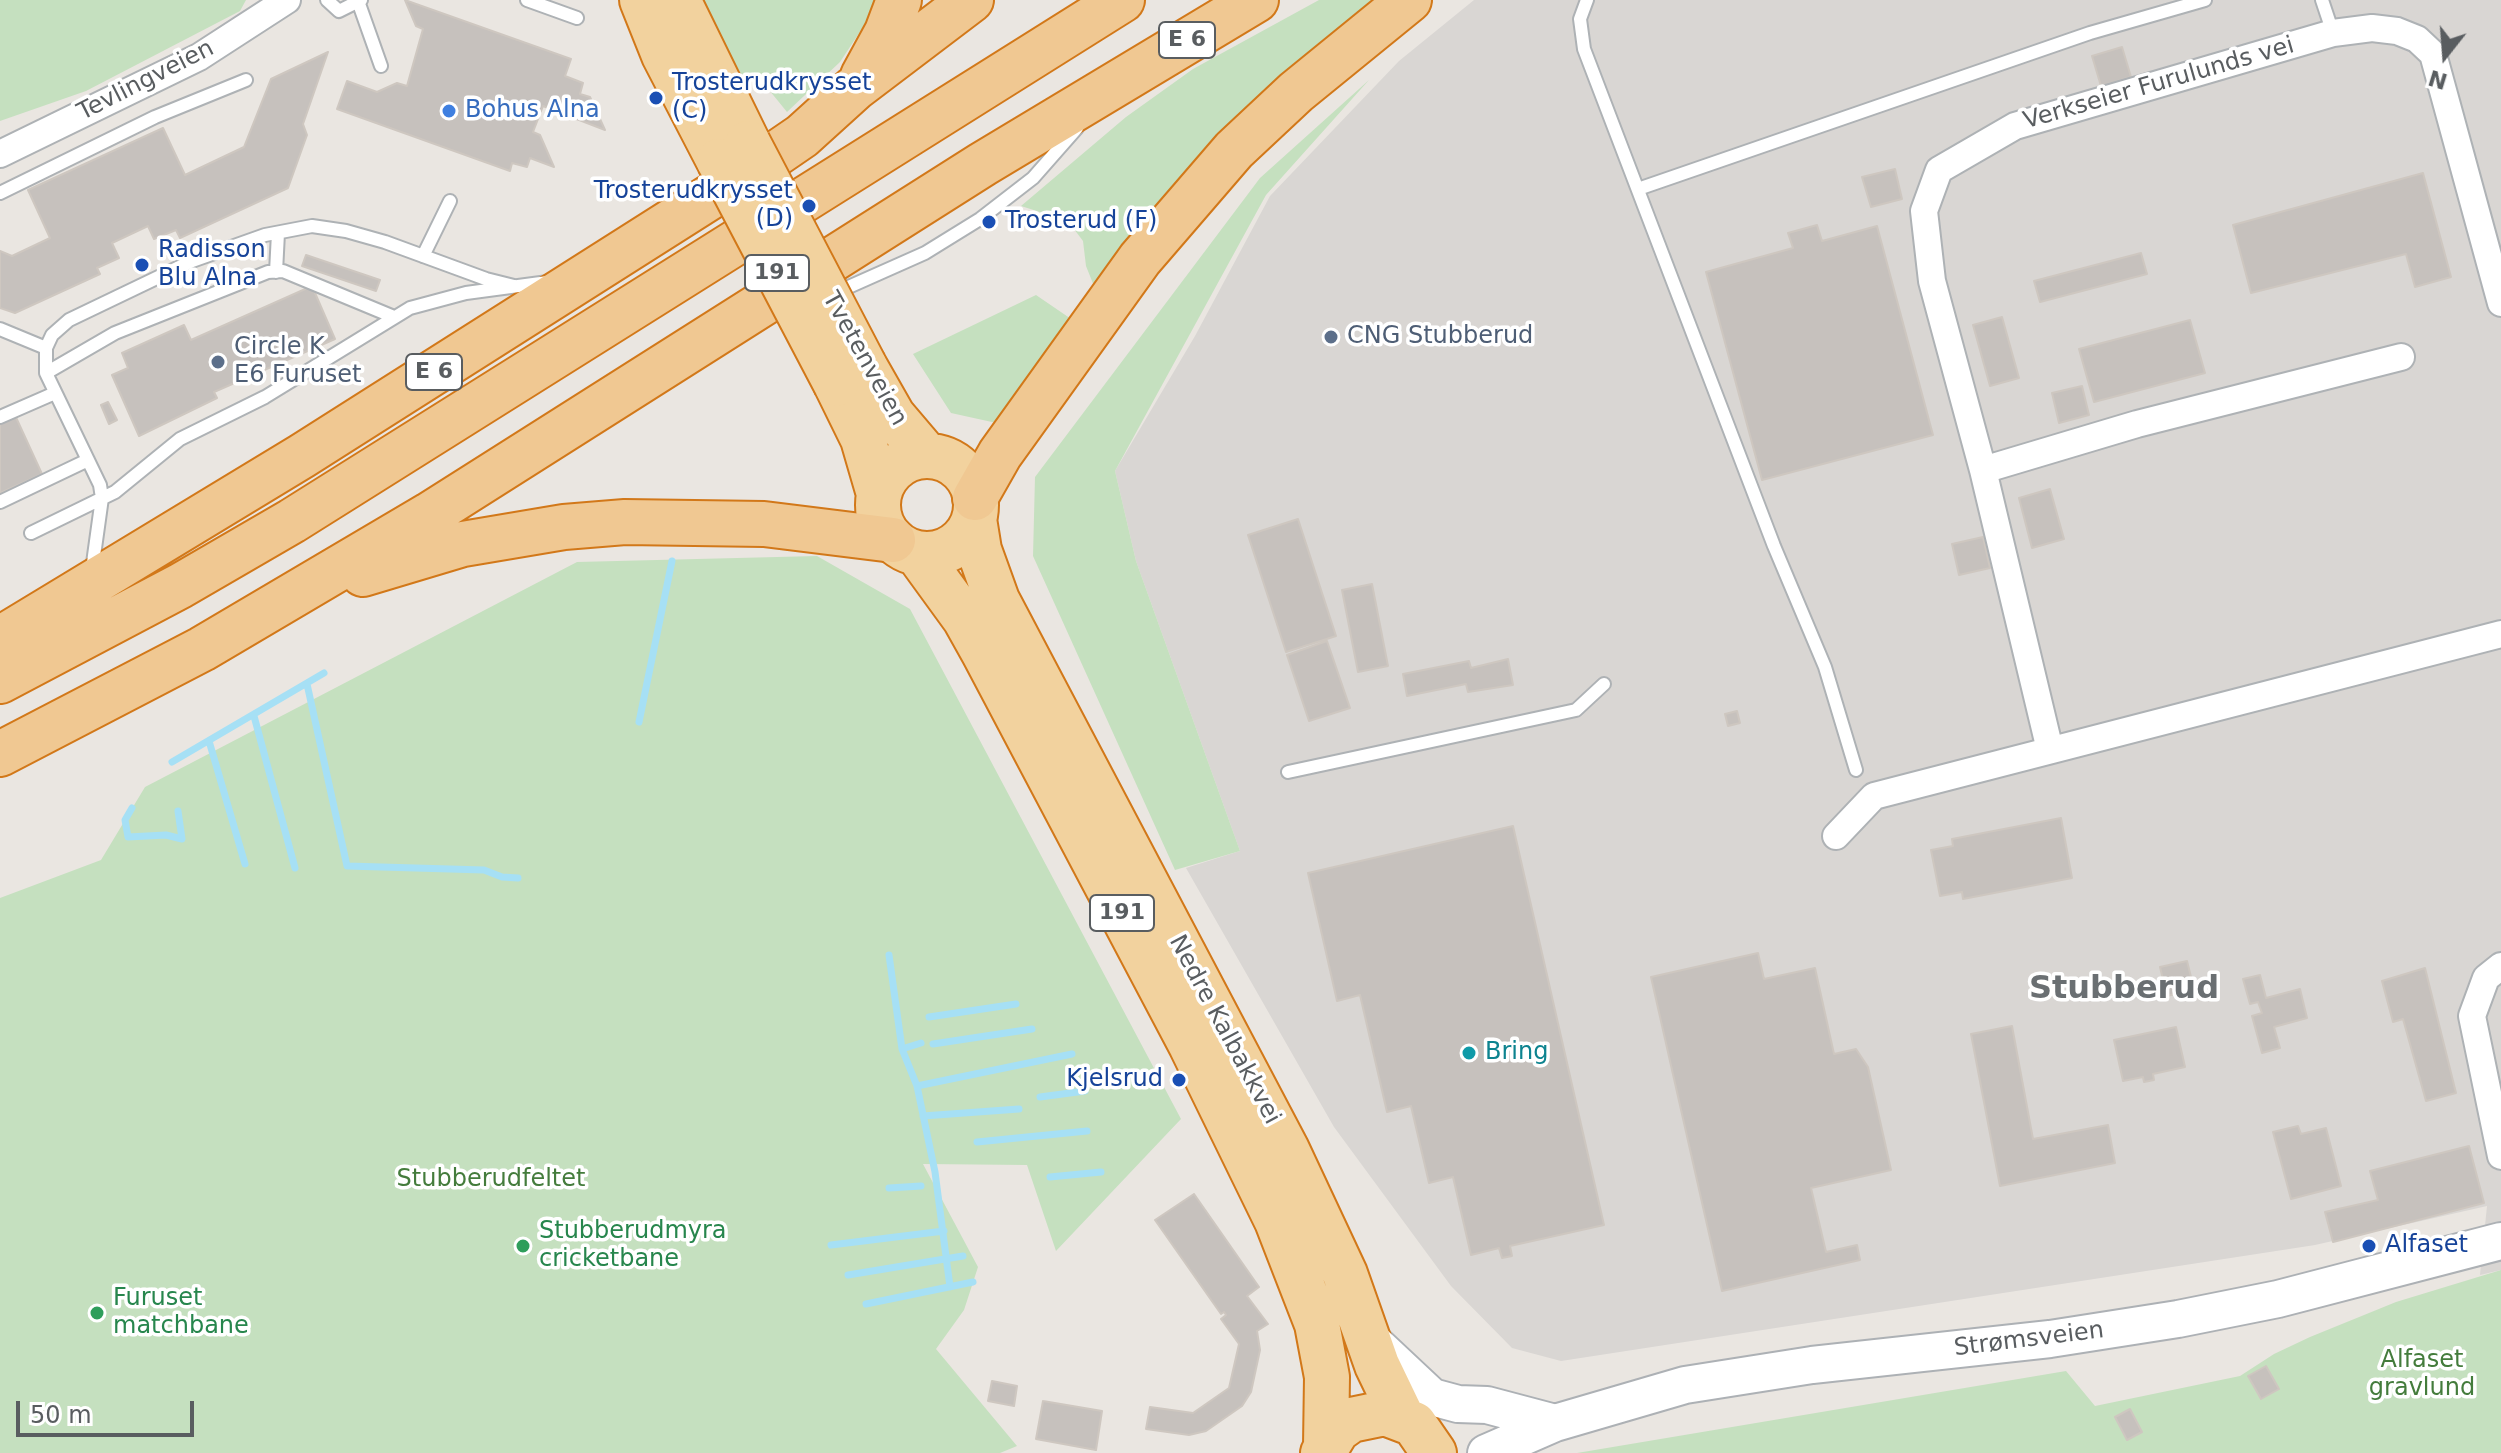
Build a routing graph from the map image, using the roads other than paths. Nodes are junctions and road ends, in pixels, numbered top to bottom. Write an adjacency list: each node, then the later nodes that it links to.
1 (287, 0): 22 (street, Tevlingveien)
2 (327, 0): 14 (lane)
3 (527, 0): 15 (lane)
4 (642, 0): 21 (highway, Tvetenveien / 191)
5 (678, 0): 21 (highway, Tvetenveien / 191)
6 (899, 0): 20 (highway, E 6)
7 (971, 0): 20 (highway, E 6)
8 (1122, 0): 56 (highway, E 6)
9 (1256, 0): 19 (highway, E 6)
10 (1409, 0): 49 (highway)
11 (1587, 0): 23 (lane)
12 (2205, 0): 23 (lane)
13 (2322, 0): 16 (lane)
14 (360, 1): 17 (lane)
15 (577, 18)
16 (2333, 33): 33 (street, Verkseier Furulunds vei); 45 (street, Verkseier Furulunds vei)
17 (381, 66)
18 (246, 80): 24 (lane)
19 (1117, 81): 31 (lane); 35 (highway, E 6)
20 (855, 88): 29 (highway, E 6)
21 (734, 152): 40 (highway, Tvetenveien / 191, bridge)
22 (0, 154)
23 (1638, 189): 60 (lane)
24 (0, 193)
25 (450, 201): 27 (lane)
26 (278, 233): 27 (lane); 28 (lane); 37 (lane)
27 (423, 256): 30 (lane)
28 (276, 272): 34 (lane); 39 (lane)
29 (583, 279): 30 (lane); 52 (highway, E 6)
30 (514, 286): 34 (lane)
31 (819, 298)
32 (805, 303): 35 (lane)
33 (2501, 303)
34 (394, 317): 47 (lane)
35 (725, 328): 53 (highway, E 6)
36 (1, 332): 37 (lane)
37 (46, 348): 39 (lane)
38 (2401, 357): 45 (street)
39 (46, 373): 41 (lane)
40 (850, 374): 43 (highway, Tvetenveien / 191); 46 (highway, Tvetenveien / 191)
41 (55, 393): 42 (lane); 44 (lane)
42 (0, 417)
43 (927, 456): 46 (highway); 49 (highway, 191)
44 (88, 460): 47 (lane); 48 (lane)
45 (1983, 470): 58 (street, Verkseier Furulunds vei)
46 (879, 494): 51 (highway, 191)
47 (102, 498): 50 (lane); 52 (lane)
48 (0, 502)
49 (974, 508): 51 (highway); 66 (highway, Nedre Kalbakkvei / 191)
50 (31, 533)
51 (905, 546): 53 (highway); 69 (highway, Nedre Kalbakkvei / 191)
52 (89, 587): 55 (highway, E 6)
53 (293, 597): 59 (highway, E 6)
54 (2501, 634): 58 (street)
55 (0, 639)
56 (0, 681)
57 (1604, 684): 61 (lane)
58 (2050, 750): 62 (street)
59 (0, 754)
60 (1856, 770)
61 (1288, 772)
62 (1836, 836)
63 (2501, 966): 64 (street)
64 (2501, 1156)
65 (2501, 1241): 67 (main road, Strømsveien)
66 (1366, 1336): 67 (main road); 68 (highway, Nedre Kalbakkvei / 191)
67 (1555, 1423): 68 (main road, Strømsveien); 70 (main road, Strømsveien)
68 (1416, 1432): 69 (highway)
69 (1325, 1449)
70 (1486, 1453)

